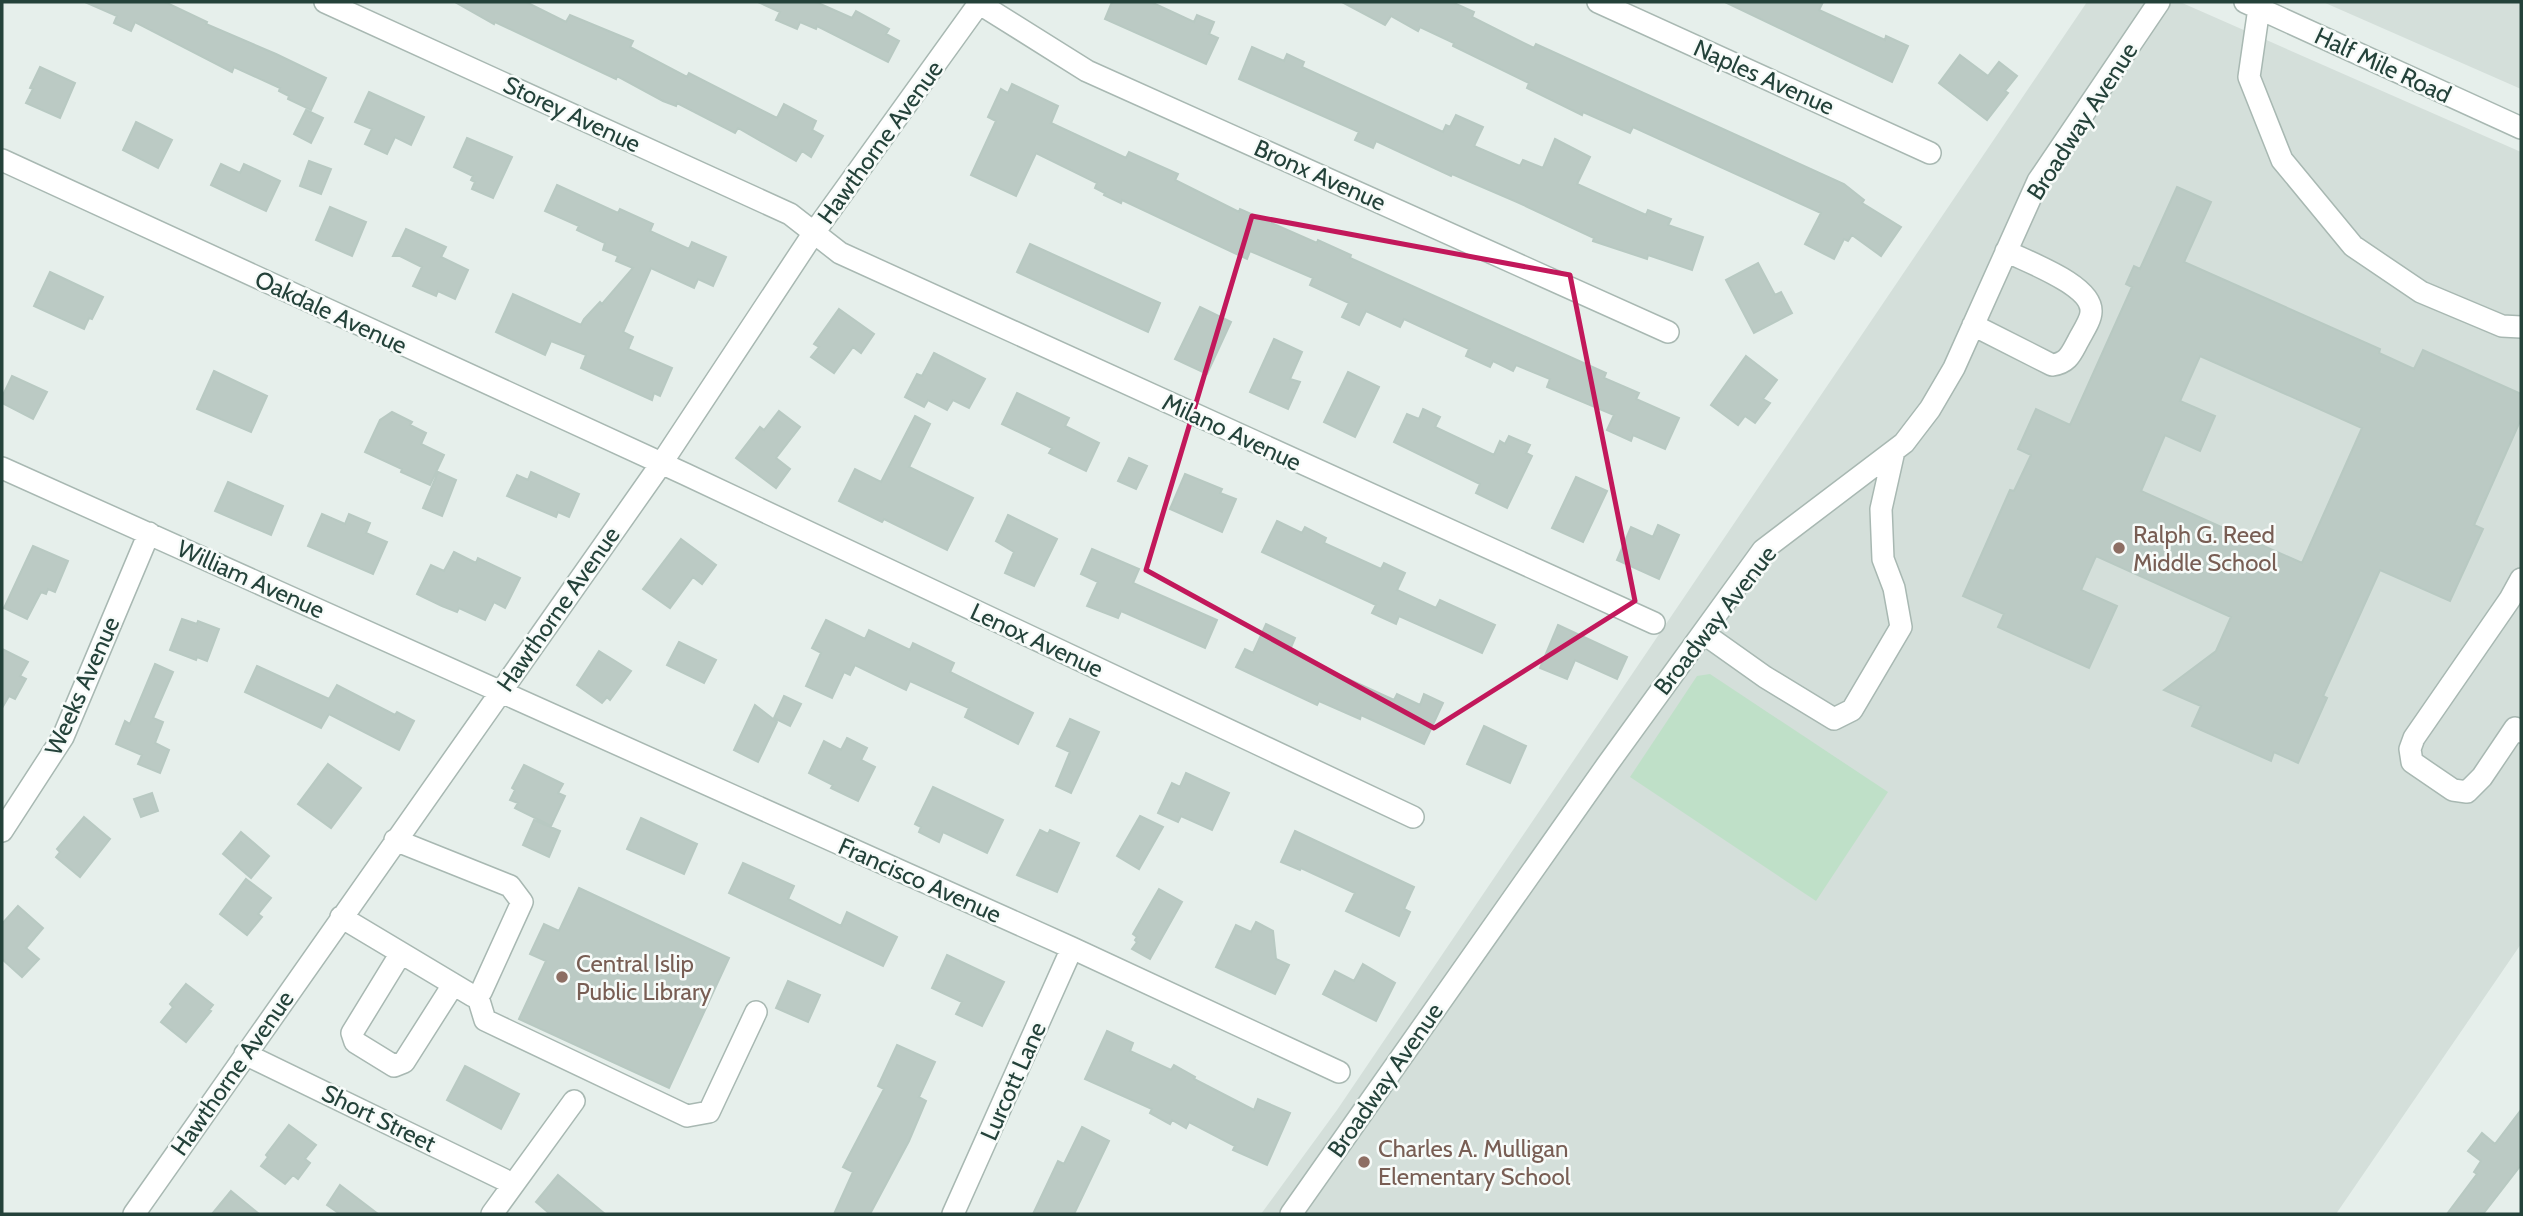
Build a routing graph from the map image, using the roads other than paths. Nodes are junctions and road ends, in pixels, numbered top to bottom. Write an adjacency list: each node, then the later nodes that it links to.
1 (325, 2): 9 (street, Storey Avenue)
2 (979, 2): 9 (street, Hawthorne Avenue); 13 (street, Bronx Avenue)
3 (1598, 2): 7 (street, Naples Avenue)
4 (2159, 2): 10 (street, Broadway Avenue)
5 (2252, 5): 6 (street, Half Mile Road); 12 (street)
6 (2521, 128)
7 (1930, 153)
8 (2, 160): 15 (street, Oakdale Avenue)
9 (813, 234): 15 (street, Hawthorne Avenue); 19 (street, Milano Avenue)
10 (2006, 251): 11 (street, Broadway Avenue); 11 (street)
11 (1973, 325): 14 (street, Broadway Avenue)
12 (2521, 327)
13 (1668, 332)
14 (1894, 451): 20 (street, Broadway Avenue); 20 (street)
15 (661, 464): 21 (street, Hawthorne Avenue); 23 (street, Lenox Avenue)
16 (2, 468): 17 (street, William Avenue)
17 (149, 533): 21 (street, William Avenue); 24 (street, Weeks Avenue)
18 (2521, 579): 22 (street)
19 (1654, 624)
20 (1703, 633): 39 (street, Broadway Avenue)
21 (500, 691): 25 (street, Hawthorne Avenue); 27 (street, Francisco Avenue)
22 (2521, 732)
23 (1413, 817)
24 (2, 831)
25 (395, 840): 26 (street, Hawthorne Avenue); 30 (street)
26 (341, 917): 28 (street); 32 (street, Hawthorne Avenue)
27 (1072, 948): 33 (street, Francisco Avenue); 38 (street, Lurcott Lane)
28 (401, 953): 29 (street); 29 (street)
29 (453, 985): 30 (street)
30 (477, 994): 31 (street)
31 (756, 1012)
32 (245, 1054): 35 (street, Short Street); 36 (street, Hawthorne Avenue)
33 (1339, 1072)
34 (574, 1101): 35 (street)
35 (513, 1184): 37 (street)
36 (134, 1214)
37 (492, 1214)
38 (953, 1214)
39 (1291, 1214)

